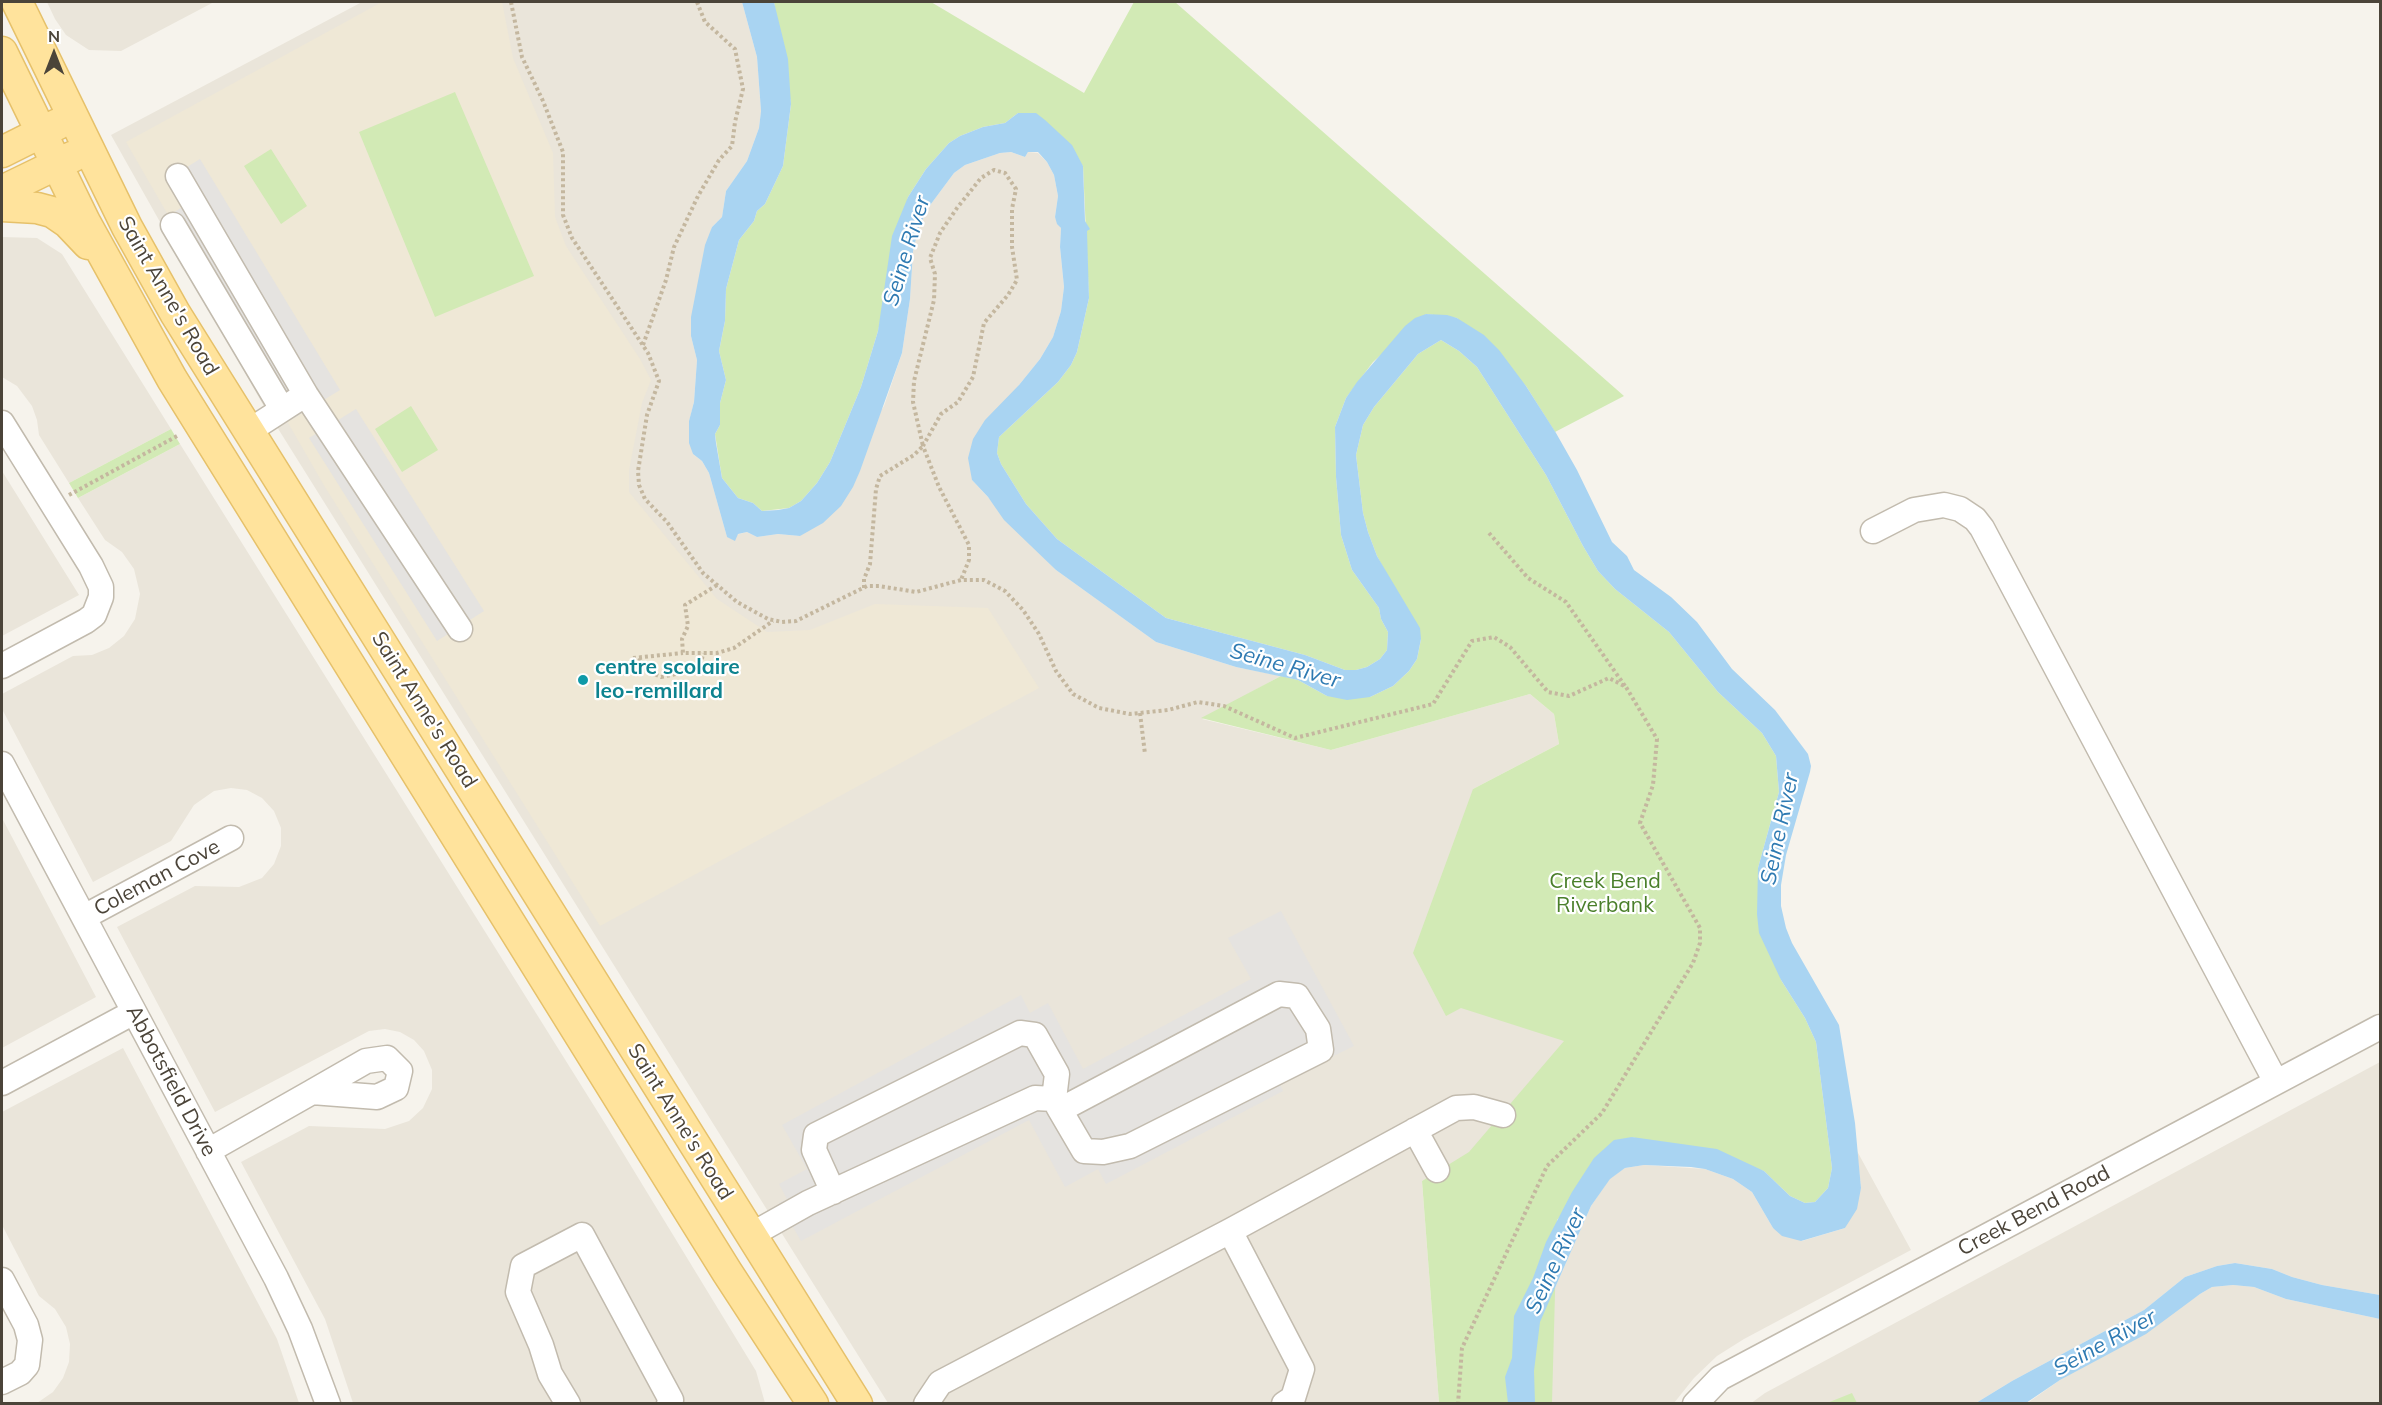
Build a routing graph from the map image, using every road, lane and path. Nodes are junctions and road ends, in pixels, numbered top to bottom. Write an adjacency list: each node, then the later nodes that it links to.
1 (17, 2): 5 (main road, Saint Anne's Road)
2 (511, 2): 15 (path)
3 (697, 2): 15 (path)
4 (2, 52): 6 (main road, Saint Anne's Road)
5 (73, 118): 6 (main road); 7 (main road, Saint Anne's Road)
6 (40, 132): 8 (main road); 9 (main road, Saint Anne's Road)
7 (89, 150): 9 (main road); 19 (main road, Saint Anne's Road)
8 (2, 152)
9 (56, 164): 11 (main road); 14 (main road, Saint Anne's Road)
10 (178, 176): 16 (street)
11 (2, 191)
12 (2, 206): 14 (main road)
13 (173, 225): 17 (street)
14 (121, 285): 56 (main road, Saint Anne's Road)
15 (643, 345): 26 (path)
16 (306, 395): 17 (street); 29 (street)
17 (282, 409): 19 (street)
18 (2, 423): 22 (street)
19 (249, 431): 53 (main road, Saint Anne's Road)
20 (179, 435): 22 (path)
21 (923, 446): 21 (path); 25 (path); 27 (path)
22 (52, 504): 34 (street)
23 (1873, 531): 43 (street)
24 (1489, 533): 35 (path)
25 (961, 580): 27 (path); 36 (path)
26 (717, 585): 28 (path); 30 (path)
27 (864, 588): 28 (path)
28 (774, 620): 31 (path)
29 (460, 629)
30 (683, 653): 31 (path); 33 (path)
31 (703, 653): 33 (path)
32 (633, 658): 33 (path)
33 (639, 658)
34 (2, 666)
35 (1626, 687): 36 (path); 64 (path)
36 (1140, 713): 37 (path)
37 (1145, 754)
38 (2, 764): 40 (street, Abbotsfield Drive)
39 (231, 838): 40 (street, Coleman Cove)
40 (84, 917): 41 (street, Abbotsfield Drive)
41 (134, 1012): 44 (street); 49 (street, Abbotsfield Drive)
42 (2380, 1027): 43 (street, Creek Bend Road)
43 (2276, 1082): 65 (street, Creek Bend Road)
44 (2, 1083)
45 (312, 1092): 49 (street)
46 (1057, 1104): 46 (street); 51 (street); 51 (street)
47 (1503, 1115): 48 (street)
48 (1415, 1130): 50 (street); 52 (street)
49 (208, 1151): 57 (street, Abbotsfield Drive)
50 (1437, 1170)
51 (833, 1192): 53 (street)
52 (1230, 1231): 62 (street); 63 (street)
53 (751, 1235): 61 (main road, Saint Anne's Road)
54 (2, 1280): 55 (street)
55 (2, 1382)
56 (797, 1390): 60 (main road, Saint Anne's Road)
57 (328, 1404)
58 (567, 1404): 59 (street)
59 (669, 1404)
60 (813, 1404)
61 (857, 1404)
62 (926, 1404)
63 (1284, 1404)
64 (1458, 1404)
65 (1695, 1404)

